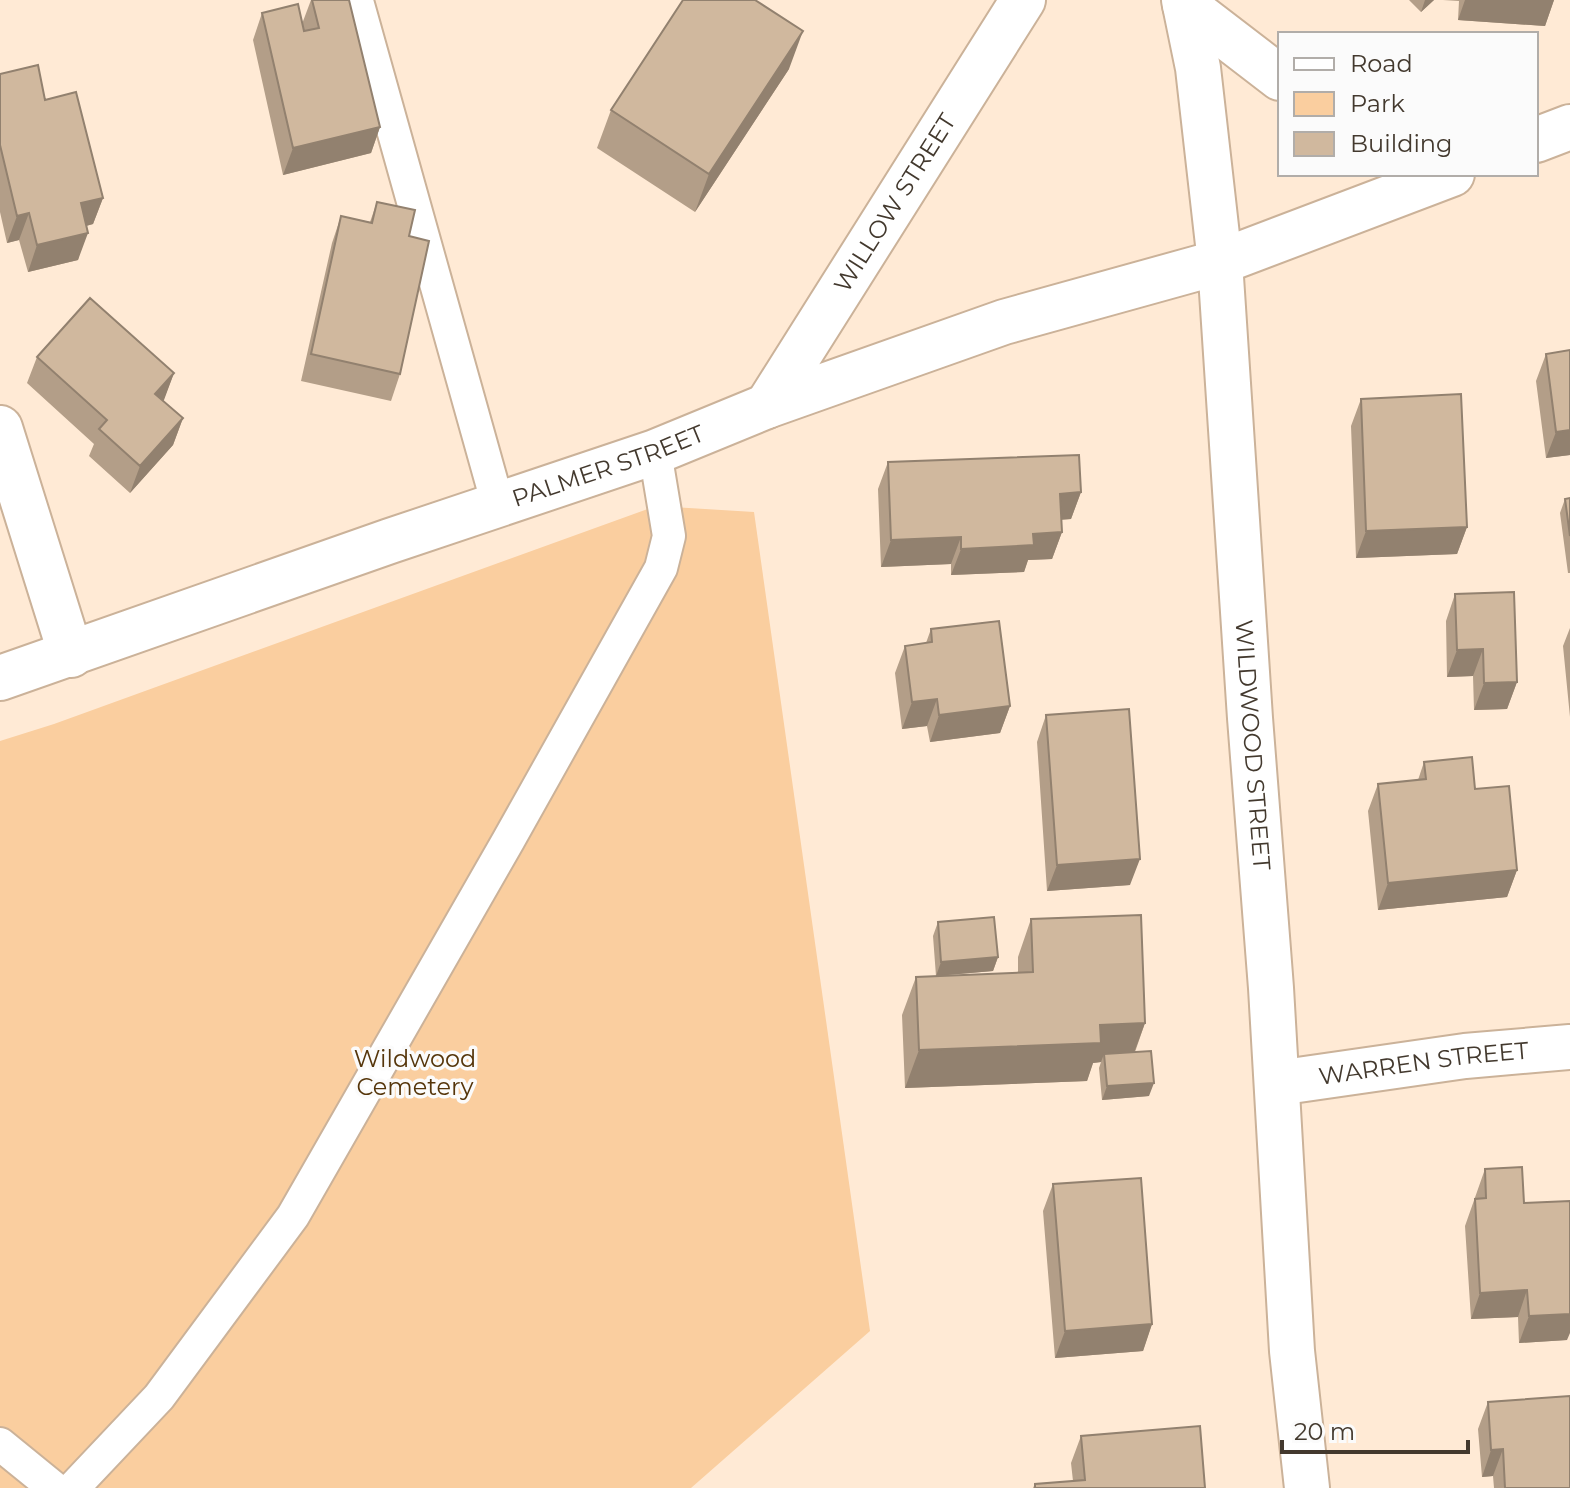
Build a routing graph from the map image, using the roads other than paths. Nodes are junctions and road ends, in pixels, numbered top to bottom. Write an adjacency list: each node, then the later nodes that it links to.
1 (1023, 0): 9 (street, WILLOW STREET)
2 (357, 1): 12 (lane)
3 (1185, 2): 4 (street, WILDWOOD STREET); 8 (street, WILDWOOD STREET)
4 (1278, 76)
5 (1570, 127): 6 (street)
6 (1538, 139)
7 (1447, 176): 8 (street, PALMER STREET)
8 (1220, 262): 9 (street, PALMER STREET); 16 (street, WILDWOOD STREET)
9 (767, 406): 11 (street, PALMER STREET)
10 (0, 428): 13 (street)
11 (655, 452): 12 (street, PALMER STREET); 19 (lane)
12 (498, 505): 13 (street, PALMER STREET)
13 (71, 655): 14 (street, PALMER STREET)
14 (0, 678)
15 (1570, 1047): 16 (street, WARREN STREET)
16 (1277, 1083): 20 (street, WILDWOOD STREET)
17 (0, 1444): 18 (lane)
18 (54, 1488)
19 (73, 1488)
20 (1307, 1488)

